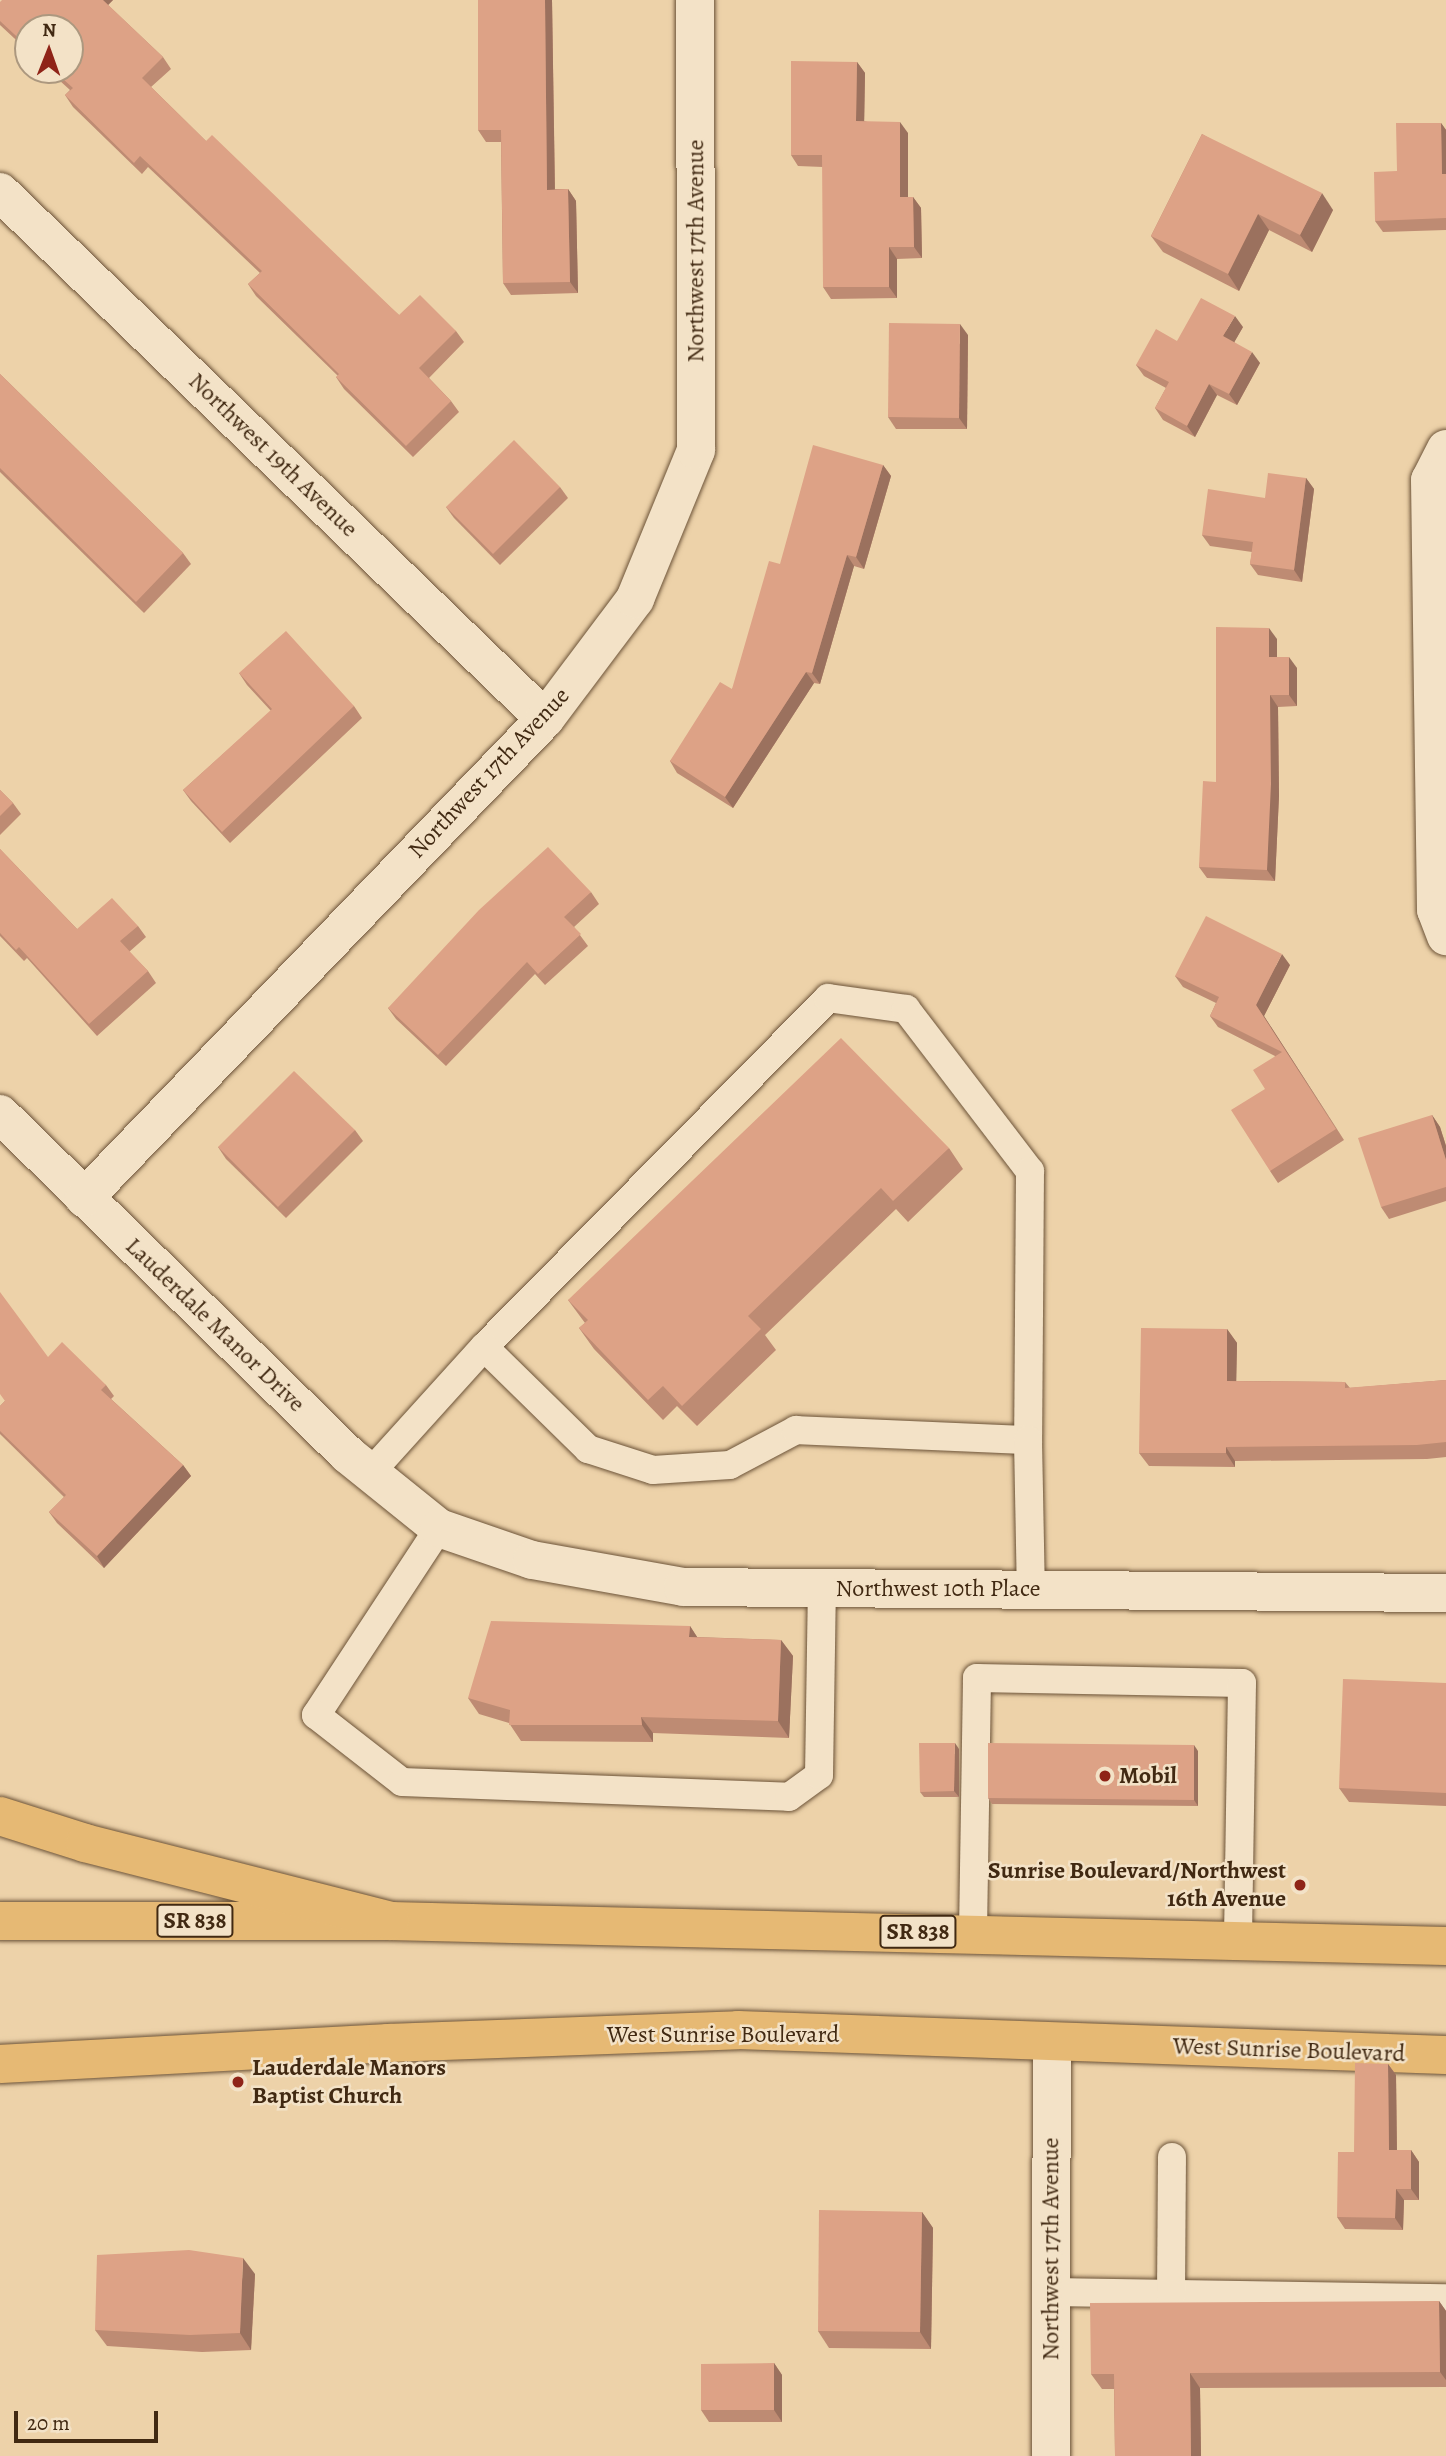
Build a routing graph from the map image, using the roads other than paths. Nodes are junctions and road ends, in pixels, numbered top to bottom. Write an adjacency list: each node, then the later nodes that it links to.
1 (695, 0): 4 (street, Northwest 17th Avenue)
2 (0, 192): 4 (street, Northwest 19th Avenue)
3 (1446, 449): 5 (street)
4 (545, 719): 7 (street, Northwest 17th Avenue)
5 (1446, 936)
6 (0, 1114): 7 (street, Lauderdale Manor Drive)
7 (84, 1198): 10 (street, Lauderdale Manor Drive)
8 (484, 1347): 9 (lane); 9 (lane); 10 (lane)
9 (1028, 1440): 13 (lane)
10 (371, 1472): 11 (street, Lauderdale Manor Drive)
11 (439, 1528): 12 (street, Northwest 10th Place); 12 (lane)
12 (822, 1588): 13 (street, Northwest 10th Place)
13 (1031, 1590): 14 (street, Northwest 10th Place)
14 (1446, 1592)
15 (0, 1816): 17 (main road)
16 (0, 1921): 17 (main road, SR 838)
17 (390, 1921): 18 (main road, SR 838)
18 (973, 1933): 19 (main road, SR 838); 19 (lane)
19 (1238, 1940): 20 (main road, SR 838)
20 (1446, 1946)
21 (1052, 2042): 22 (main road, West Sunrise Boulevard); 23 (main road, West Sunrise Boulevard); 25 (street, Northwest 17th Avenue)
22 (1446, 2055)
23 (0, 2064)
24 (1172, 2157): 26 (lane)
25 (1050, 2292): 26 (lane); 28 (street, Northwest 17th Avenue)
26 (1171, 2296): 27 (lane)
27 (1446, 2298)
28 (1051, 2456)

